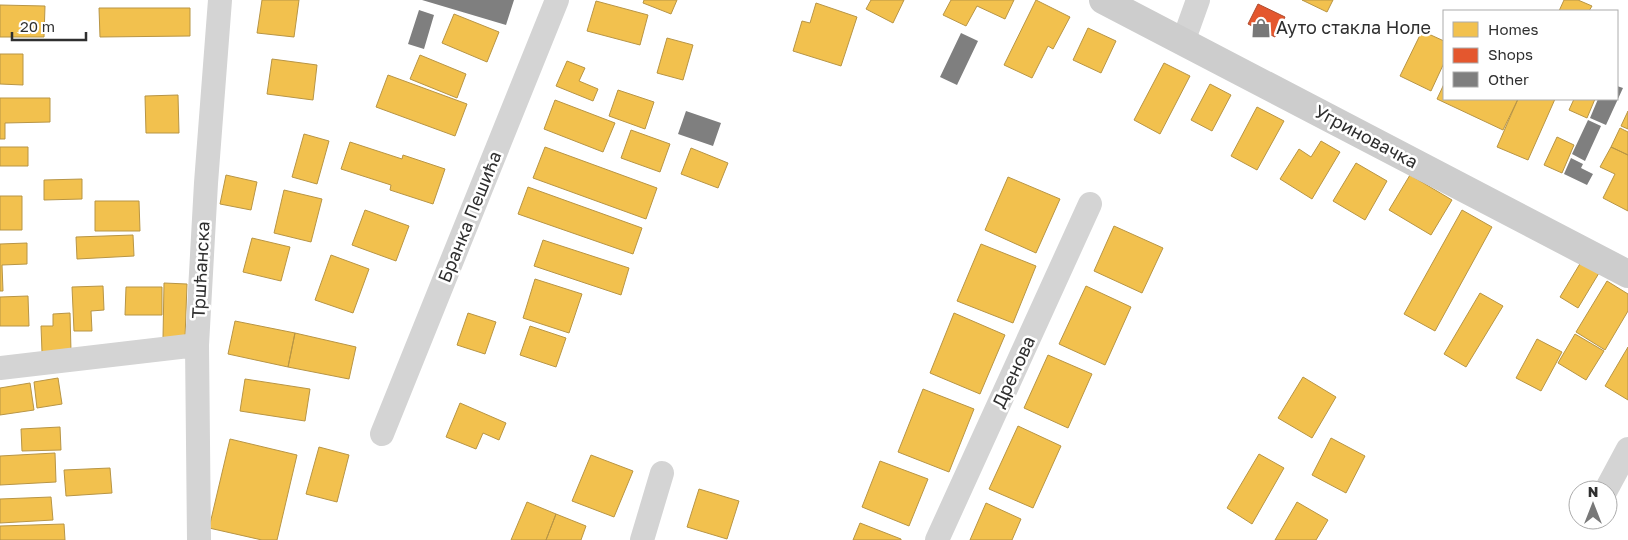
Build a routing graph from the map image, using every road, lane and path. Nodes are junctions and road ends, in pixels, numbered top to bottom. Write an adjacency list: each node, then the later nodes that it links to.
1 (220, 0): 8 (street, Тршћанска)
2 (557, 0): 10 (street, Бранка Пешића)
3 (1103, 0): 5 (main road, Угриновачка)
4 (1198, 0): 5 (street)
5 (1183, 42): 7 (main road, Угриновачка)
6 (1090, 204): 16 (street, Дренова)
7 (1628, 274)
8 (197, 345): 9 (street); 14 (street, Тршћанска)
9 (0, 368)
10 (382, 434)
11 (1628, 449): 13 (street)
12 (662, 473): 15 (street)
13 (1611, 480)
14 (199, 540)
15 (642, 540)
16 (937, 540)

